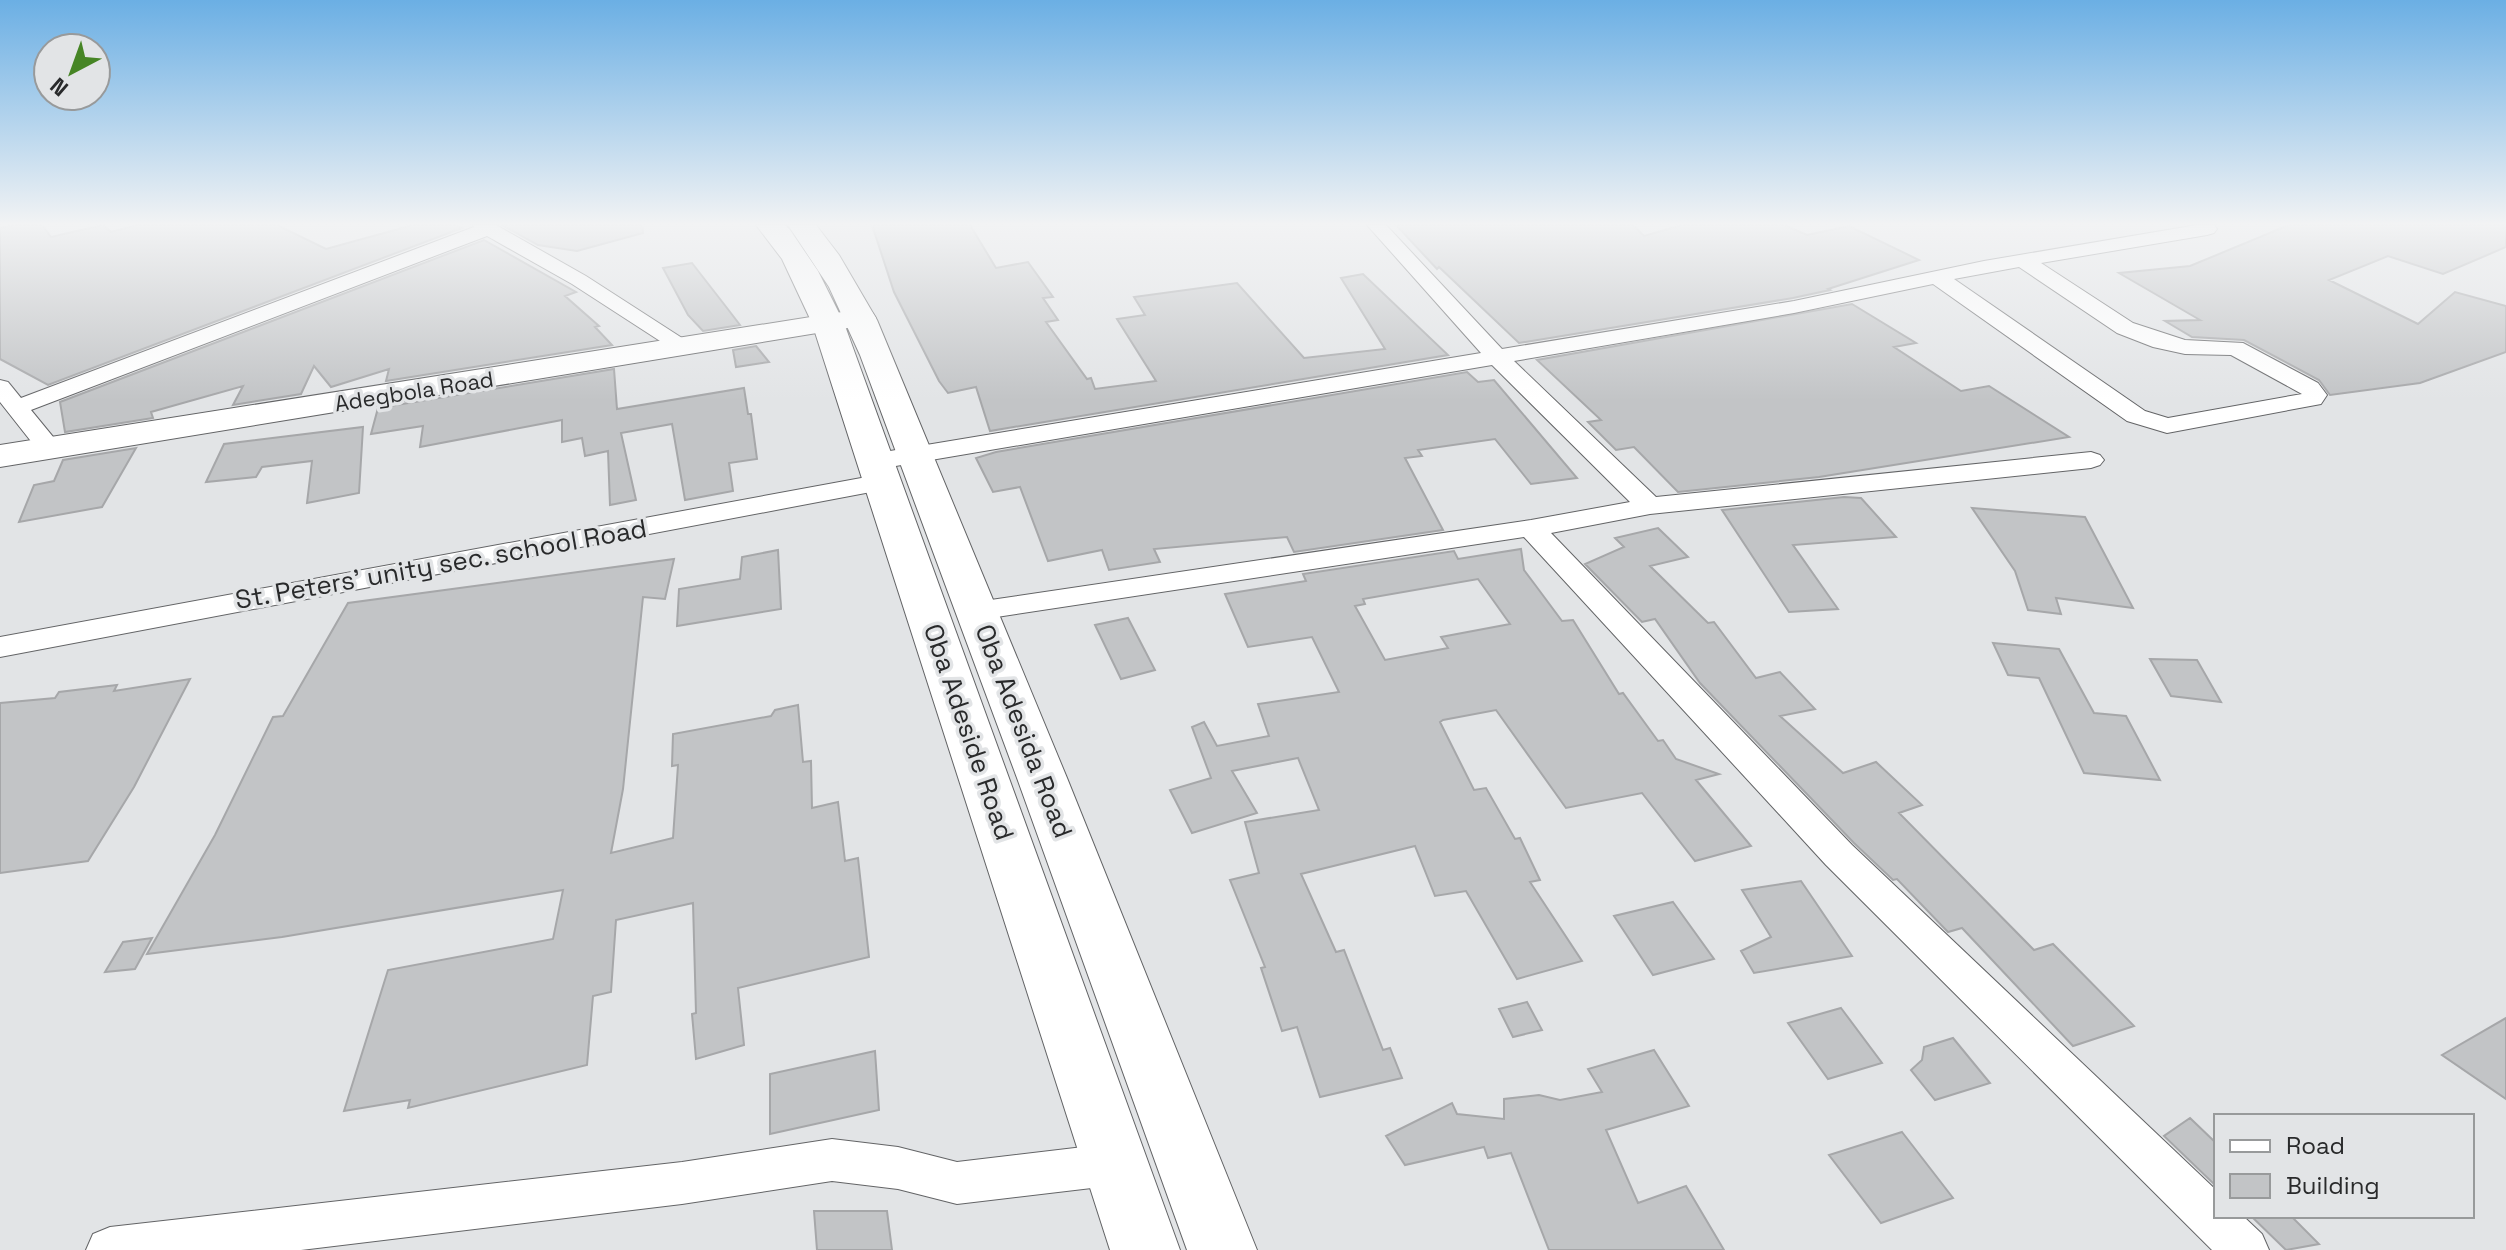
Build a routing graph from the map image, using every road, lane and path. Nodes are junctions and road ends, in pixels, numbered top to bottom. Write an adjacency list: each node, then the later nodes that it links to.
1 (338, 283): 13 (street)
2 (584, 283): 10 (street)
3 (811, 283): 9 (main road)
4 (836, 283): 9 (main road, Oba Adesida Road)
5 (1430, 283): 11 (street)
6 (1912, 283): 11 (street, St. Peters' unity sec. school Road)
7 (1946, 283): 8 (street)
8 (2058, 283)
9 (845, 321): 10 (street, Adegbola Road); 17 (main road, Oba Adesida Road)
10 (685, 347): 14 (street, Adegbola Road)
11 (1499, 359): 17 (street, St. Peters' unity sec. school Road); 18 (street)
12 (0, 387): 13 (street)
13 (18, 407): 14 (street)
14 (50, 449): 15 (street, Adegbola Road)
15 (0, 456)
16 (2091, 460): 18 (street)
17 (891, 467): 20 (main road, Oba Adesida Road); 21 (street, St. Peters' unity sec. school Road); 22 (main road, Oba Adeside Road)
18 (1650, 506): 19 (street)
19 (1531, 528): 20 (street); 26 (street)
20 (977, 611): 25 (main road, Oba Adesida Road)
21 (0, 647)
22 (1117, 1164): 23 (street); 24 (main road, Oba Adeside Road)
23 (110, 1250)
24 (1145, 1250)
25 (1222, 1250)
26 (2245, 1250)

